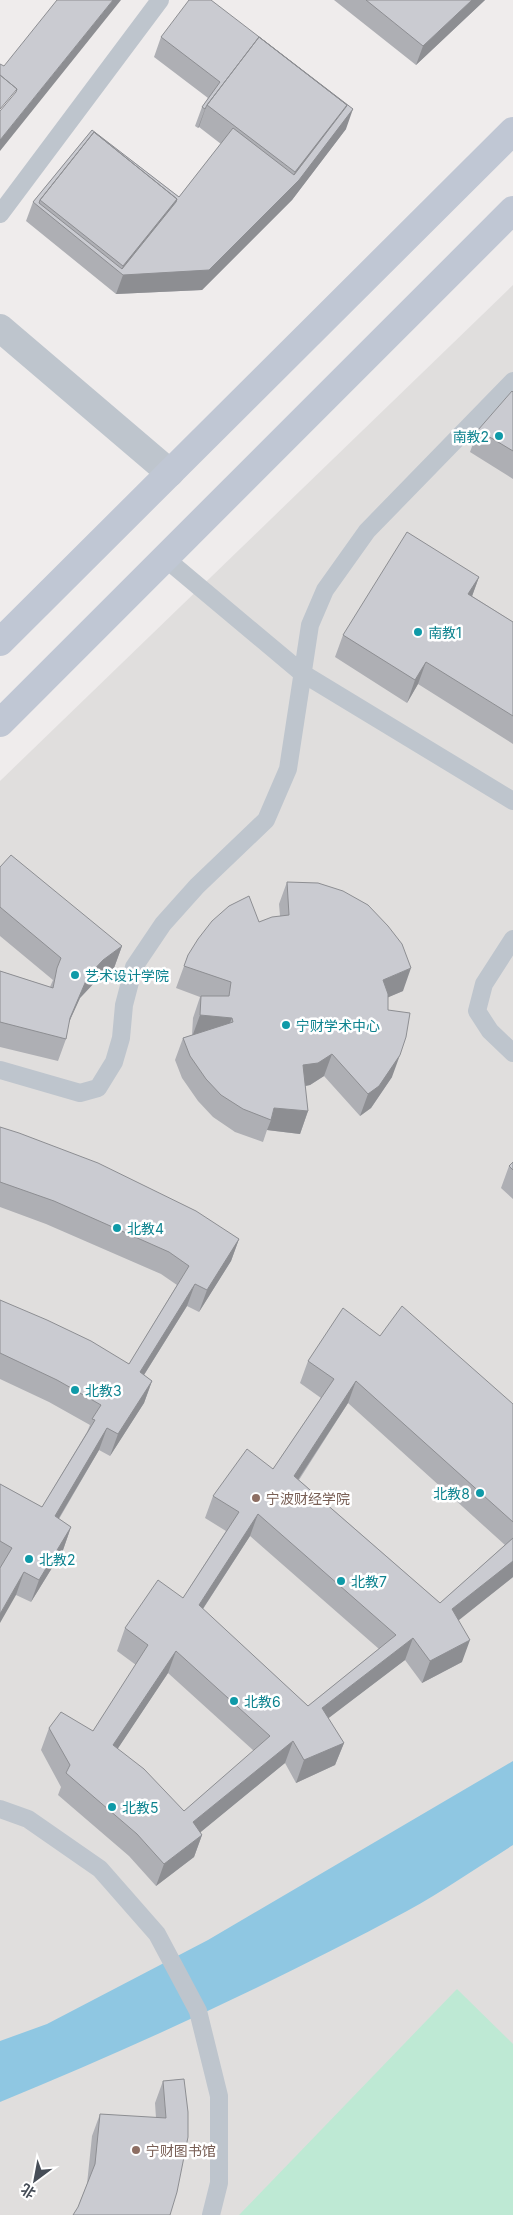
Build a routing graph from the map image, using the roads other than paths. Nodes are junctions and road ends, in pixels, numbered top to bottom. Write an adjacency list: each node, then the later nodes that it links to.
1 (160, 0): 4 (lane)
2 (513, 131): 7 (main road)
3 (513, 210): 8 (main road)
4 (0, 214)
5 (0, 328): 7 (street)
6 (513, 381): 10 (lane)
7 (170, 473): 9 (main road)
8 (166, 559): 10 (lane); 11 (main road)
9 (0, 642)
10 (302, 673): 12 (lane); 15 (lane)
11 (0, 723)
12 (513, 801)
13 (513, 939): 14 (lane)
14 (513, 1053)
15 (0, 1070)
16 (0, 1809): 17 (lane)
17 (211, 2215)

